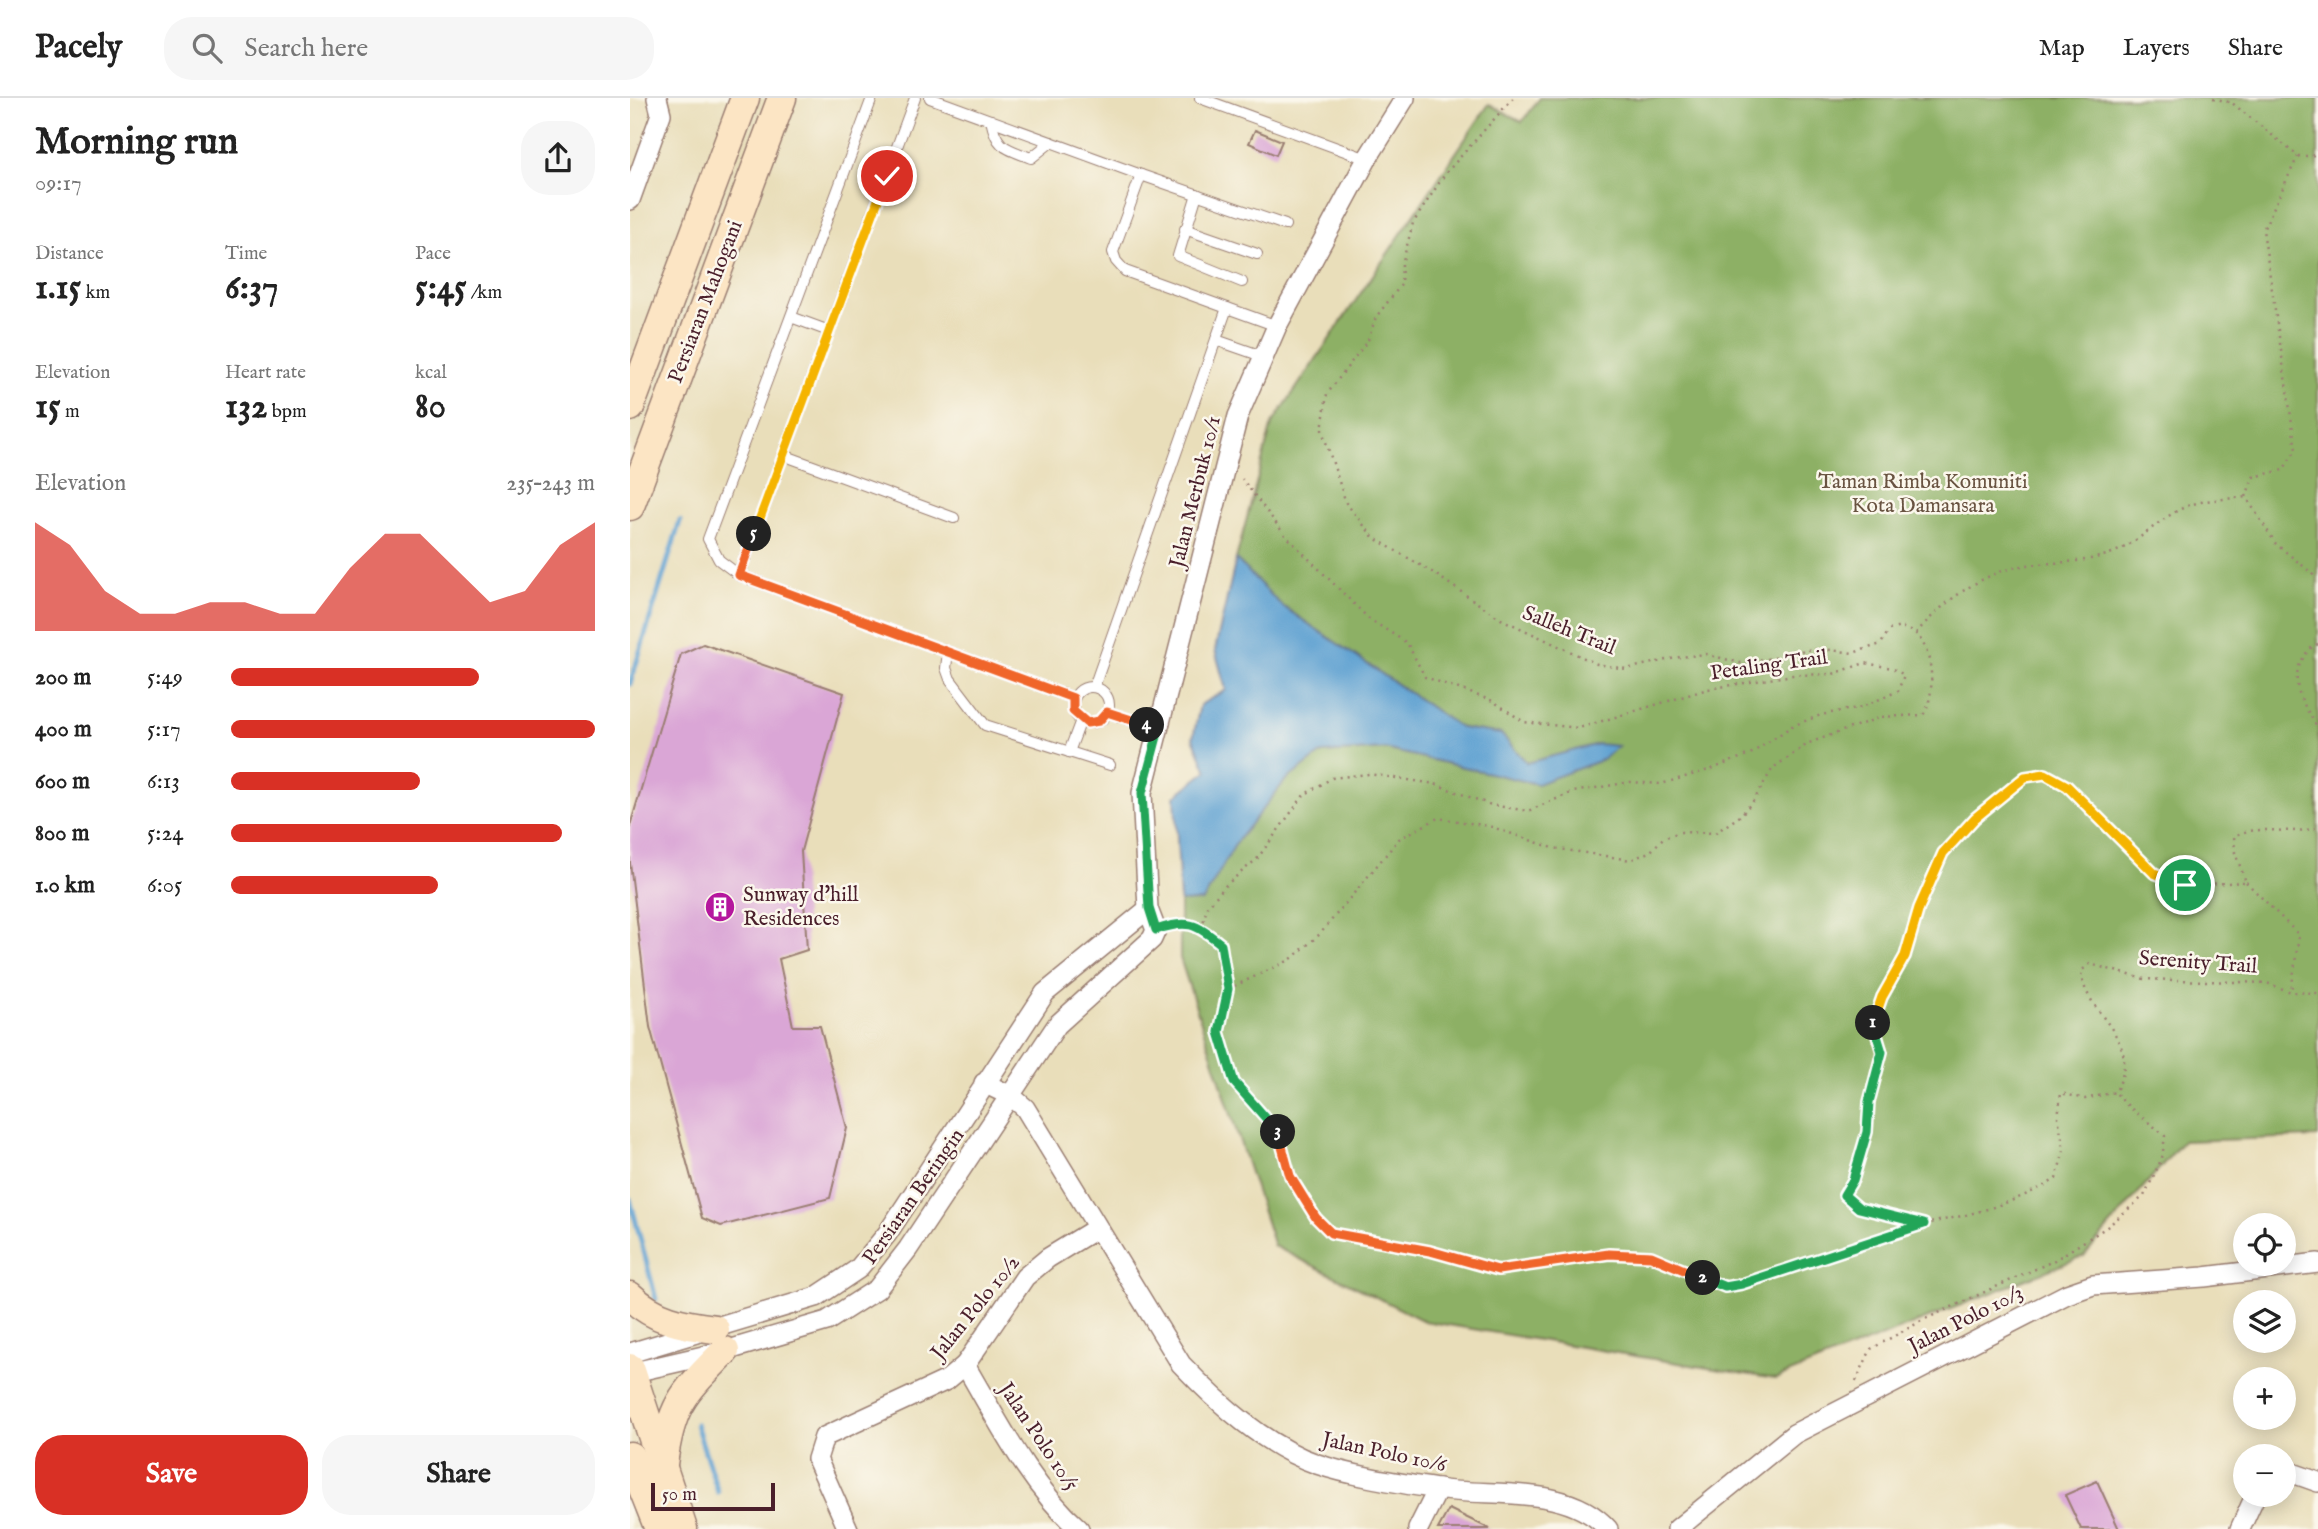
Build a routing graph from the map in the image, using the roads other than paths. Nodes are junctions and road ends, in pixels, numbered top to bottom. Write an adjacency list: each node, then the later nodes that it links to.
1 (657, 98): 14 (street)
2 (745, 98): 25 (main road, Persiaran Mahogani)
3 (782, 98): 27 (main road, Persiaran Mahogani)
4 (872, 98): 20 (lane)
5 (915, 98): 22 (lane)
6 (930, 98): 9 (lane)
7 (1200, 98): 11 (lane)
8 (1405, 98): 11 (street, Jalan Merbuk 10/1)
9 (991, 120): 10 (lane); 10 (lane)
10 (1051, 142): 12 (lane)
11 (1367, 159): 21 (street, Jalan Merbuk 10/1)
12 (1141, 175): 13 (lane); 19 (lane)
13 (1196, 194): 15 (lane); 16 (lane)
14 (630, 200)
15 (1285, 225)
16 (1185, 229): 17 (lane); 18 (lane)
17 (1257, 254)
18 (1242, 282)
19 (1227, 308): 21 (lane); 23 (lane)
20 (791, 317): 22 (lane); 29 (lane)
21 (1277, 326): 24 (street, Jalan Merbuk 10/1)
22 (829, 331): 26 (lane)
23 (1216, 340): 24 (lane); 31 (lane)
24 (1262, 356): 35 (street, Jalan Merbuk 10/1)
25 (630, 407)
26 (783, 455): 28 (lane); 29 (lane)
27 (630, 506)
28 (954, 518)
29 (739, 575): 30 (lane)
30 (948, 652): 32 (lane); 36 (lane)
31 (1094, 687): 32 (lane); 33 (lane)
32 (1073, 698): 34 (lane)
33 (1107, 712): 34 (lane); 35 (lane)
34 (1081, 720): 36 (lane)
35 (1159, 729): 38 (street, Jalan Merbuk 10/1)
36 (1069, 752): 37 (lane)
37 (1110, 765)
38 (1149, 908): 39 (street, Jalan Merbuk 10/1); 40 (street, Persiaran Beringin)
39 (1156, 930): 41 (street, Persiaran Beringin)
40 (984, 1083): 41 (street); 45 (street, Persiaran Beringin)
41 (1018, 1102): 42 (street, Jalan Polo 10/6); 45 (street, Persiaran Beringin)
42 (1097, 1228): 46 (street, Jalan Polo 10/2); 53 (street, Jalan Polo 10/6)
43 (2318, 1263): 62 (street, Jalan Polo 10/3)
44 (630, 1296): 45 (main road)
45 (720, 1340): 47 (street, Persiaran Beringin); 50 (main road)
46 (964, 1365): 58 (street, Jalan Polo 10/2); 59 (street, Jalan Polo 10/5)
47 (630, 1367): 50 (main road)
48 (630, 1422): 54 (main road)
49 (630, 1457): 54 (main road)
50 (662, 1471): 57 (main road)
51 (2296, 1475): 52 (street)
52 (2318, 1482)
53 (1438, 1489): 60 (street); 61 (street, Jalan Polo 10/6)
54 (647, 1498): 56 (main road)
55 (2250, 1507): 63 (street)
56 (659, 1529)
57 (683, 1529)
58 (848, 1529)
59 (1079, 1529)
60 (1418, 1529)
61 (1608, 1529)
62 (1677, 1529)
63 (2240, 1529)

